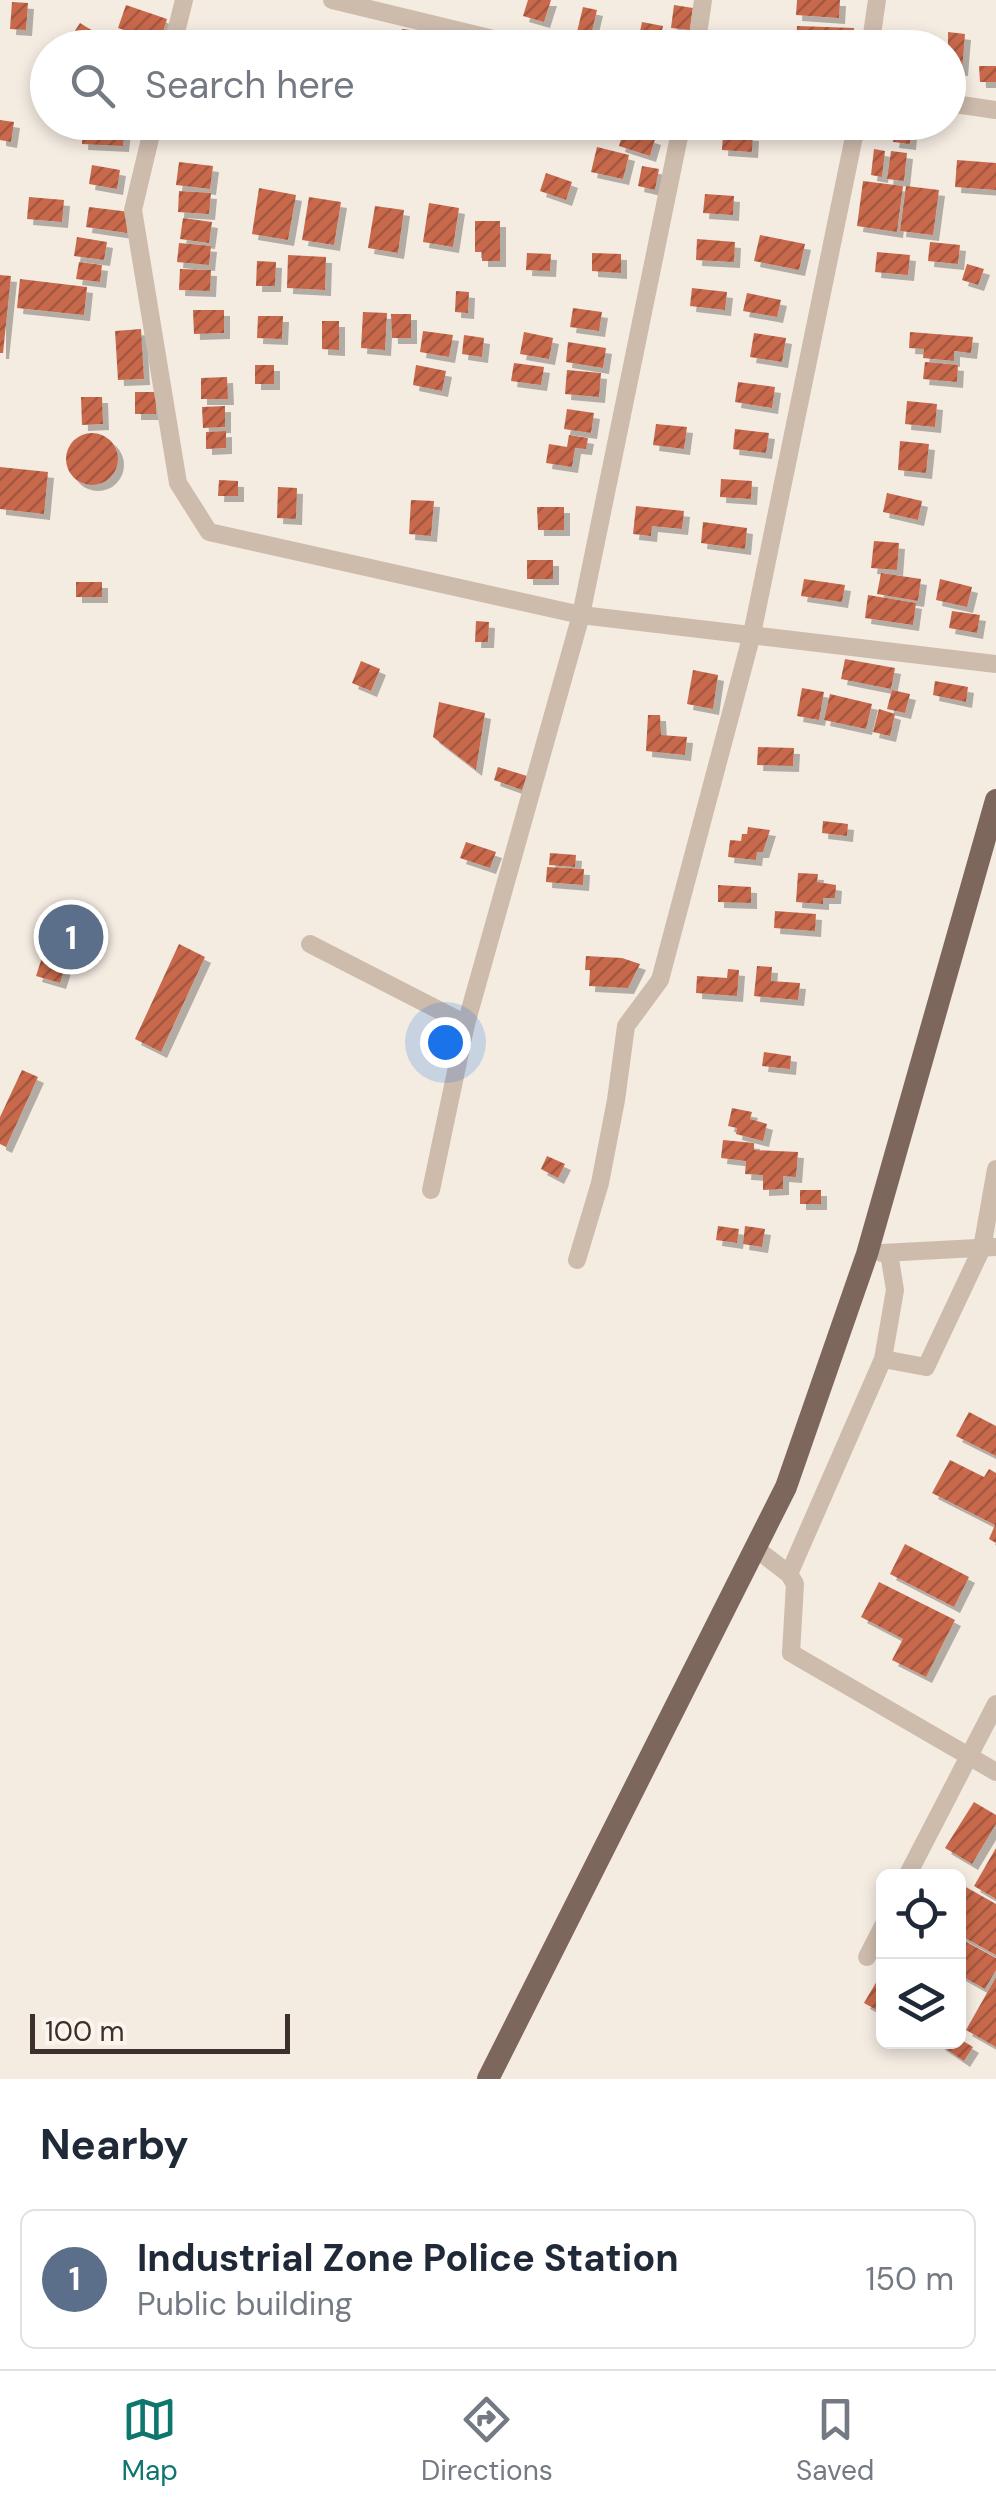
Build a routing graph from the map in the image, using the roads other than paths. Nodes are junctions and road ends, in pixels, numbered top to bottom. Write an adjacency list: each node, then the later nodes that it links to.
1 (184, 0): 5 (street)
2 (332, 0): 6 (street)
3 (703, 0): 7 (street)
4 (877, 0): 8 (street)
5 (176, 30)
6 (456, 30)
7 (699, 30)
8 (873, 30)
9 (966, 106): 10 (street)
10 (996, 110)
11 (150, 140): 14 (street)
12 (678, 140): 14 (street)
13 (854, 140): 15 (street)
14 (581, 615): 15 (street); 19 (street)
15 (752, 634): 16 (street); 24 (street)
16 (996, 664)
17 (996, 800): 23 (main road)
18 (310, 944): 19 (street)
19 (466, 1024): 21 (street)
20 (996, 1170): 22 (street)
21 (431, 1190)
22 (989, 1247): 23 (street); 25 (street)
23 (878, 1254): 25 (street); 26 (main road)
24 (577, 1260)
25 (882, 1359): 27 (street)
26 (754, 1548): 27 (street); 34 (main road)
27 (789, 1574): 29 (street)
28 (996, 1704): 29 (street)
29 (967, 1756): 30 (street); 31 (street)
30 (996, 1772)
31 (910, 1869)
32 (876, 1940): 33 (street)
33 (867, 1958)
34 (488, 2079)

